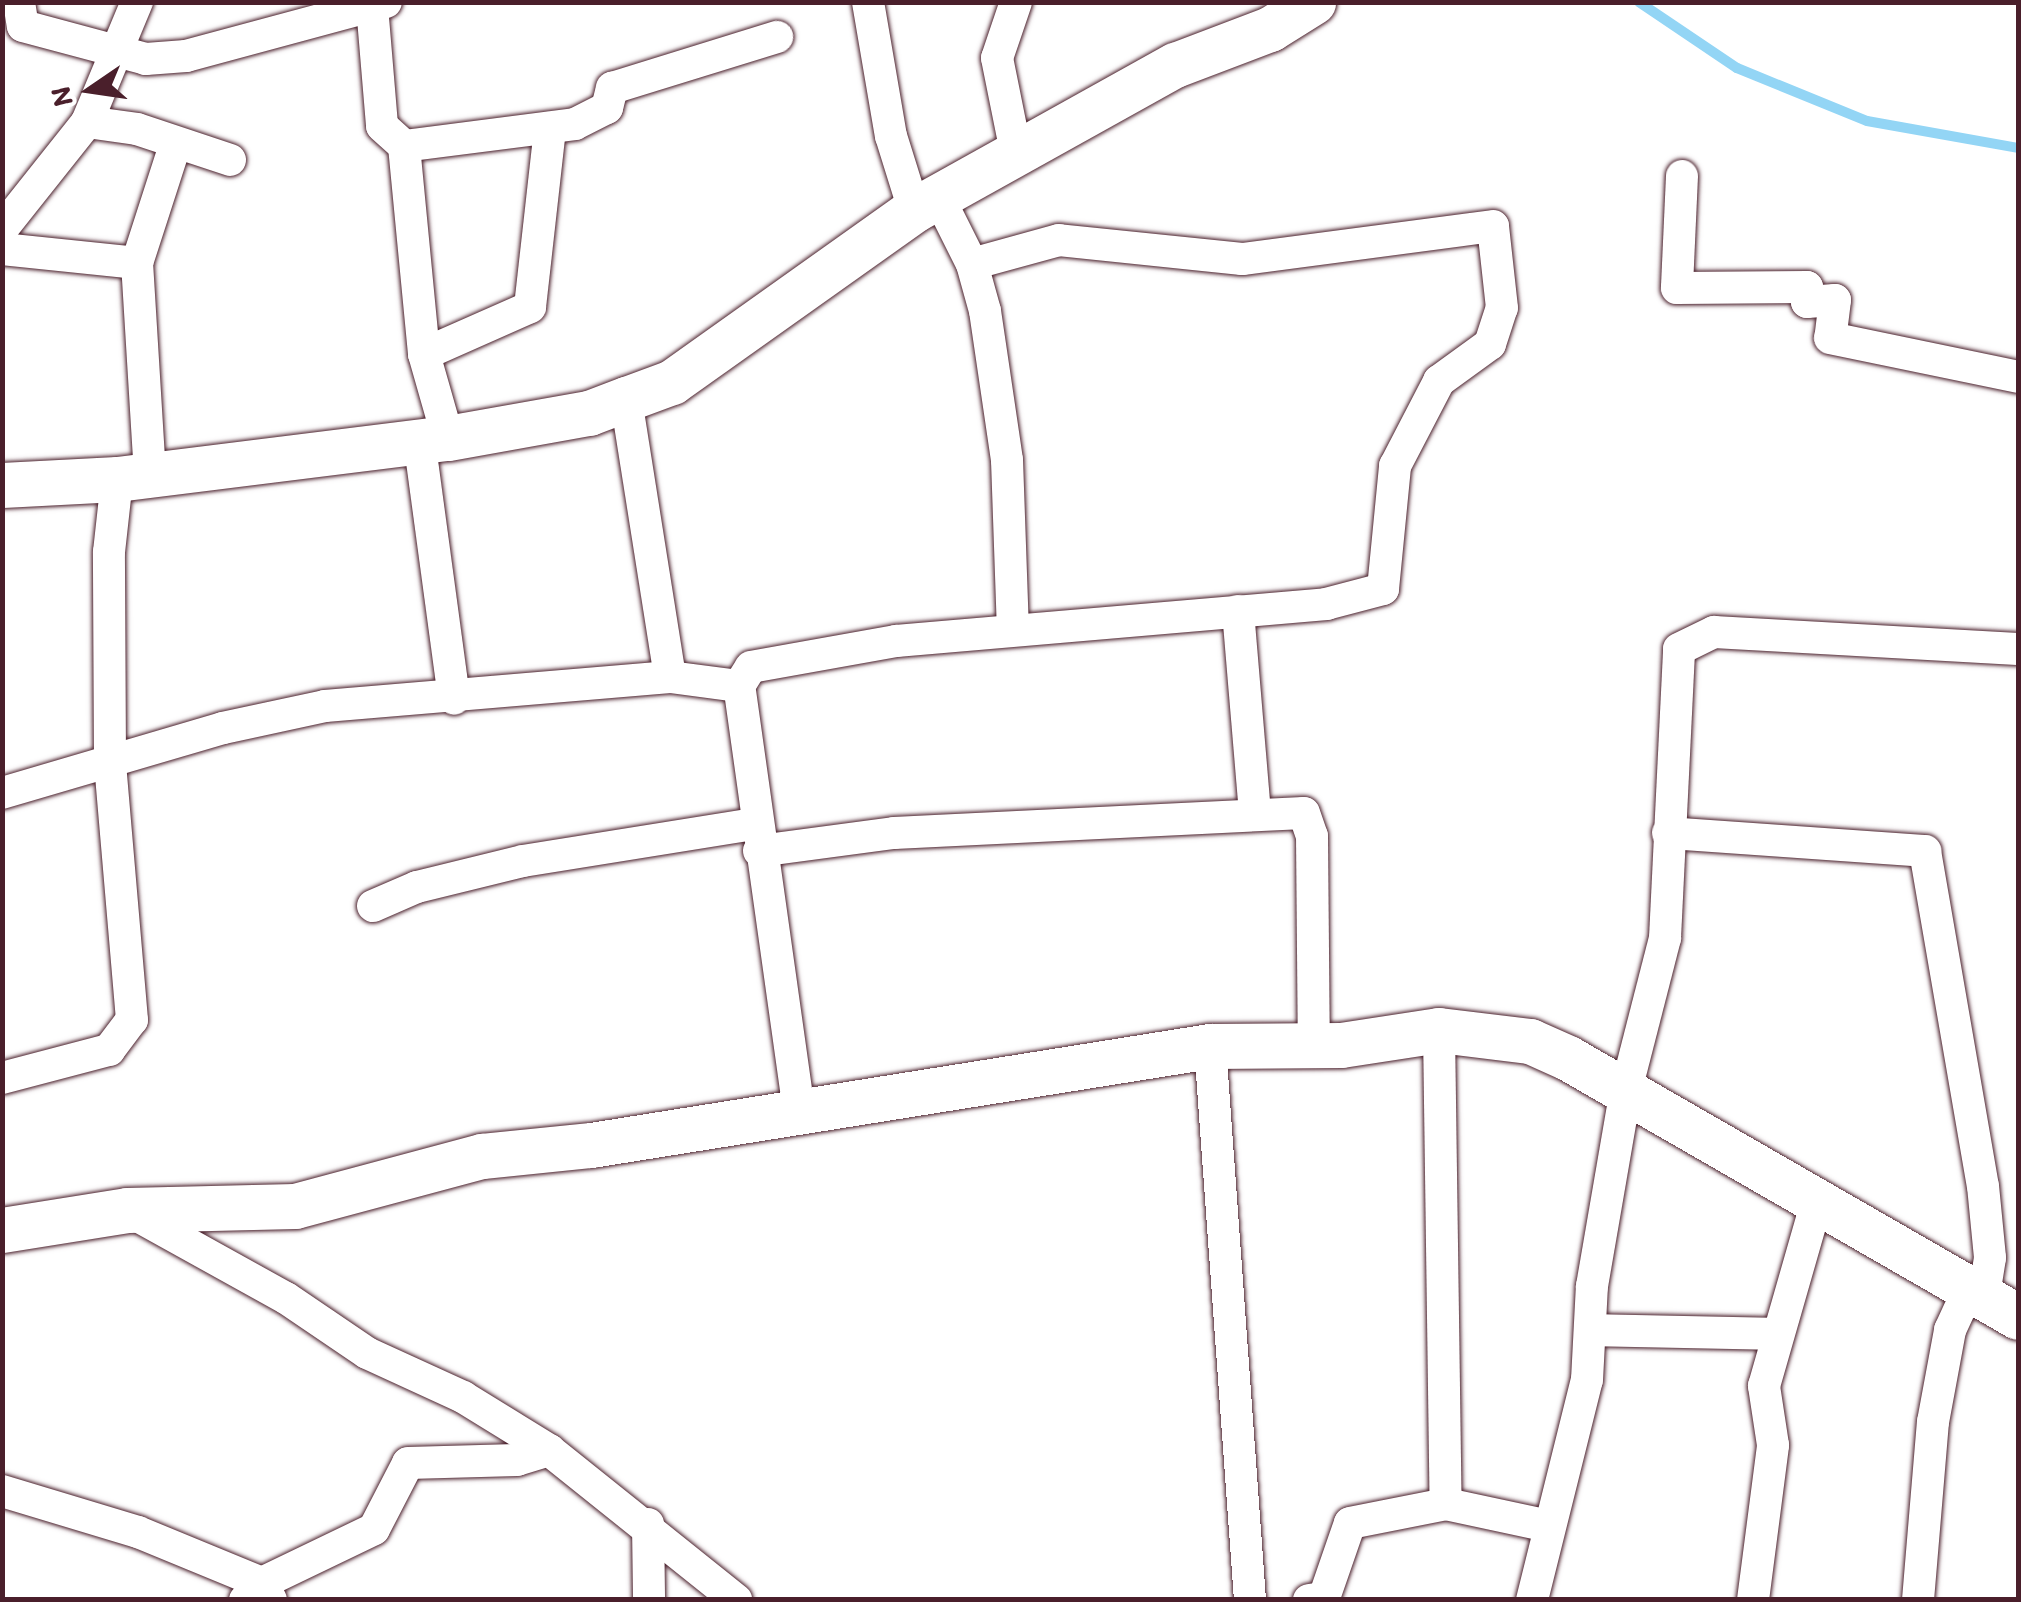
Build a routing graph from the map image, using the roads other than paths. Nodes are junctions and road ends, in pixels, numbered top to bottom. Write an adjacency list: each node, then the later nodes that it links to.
1 (19, 2): 8 (street)
2 (137, 2): 8 (street)
3 (868, 2): 16 (street)
4 (1016, 2): 13 (street)
5 (1312, 2): 13 (street)
6 (379, 4): 8 (street); 12 (street)
7 (778, 38): 10 (street)
8 (118, 52): 9 (street)
9 (87, 122): 11 (street); 17 (street)
10 (550, 128): 12 (street); 21 (street)
11 (175, 145): 14 (street); 19 (street)
12 (404, 146): 21 (street)
13 (1016, 152): 16 (street)
14 (230, 160)
15 (1682, 176): 22 (street)
16 (926, 203): 20 (street); 23 (street)
17 (2, 229)
18 (2, 249): 19 (street)
19 (138, 263): 25 (street)
20 (972, 264): 27 (street); 28 (street)
21 (424, 354): 24 (street)
22 (2018, 377)
23 (626, 400): 24 (street); 30 (street)
24 (434, 438): 25 (street); 32 (street)
25 (134, 477): 26 (street); 33 (street)
26 (2, 485)
27 (1238, 611): 28 (street); 35 (street)
28 (1013, 628): 31 (street)
29 (2018, 649): 36 (street)
30 (670, 677): 31 (street); 32 (street)
31 (740, 686): 37 (street)
32 (454, 699): 33 (street)
33 (110, 761): 34 (street); 42 (street)
34 (2, 793)
35 (1255, 814): 37 (street); 41 (street)
36 (1668, 833): 43 (street); 48 (street)
37 (757, 838): 38 (street); 44 (street)
38 (374, 906)
39 (1439, 1030): 41 (street); 43 (street); 53 (street)
40 (1210, 1046): 41 (street); 44 (street); 59 (street)
41 (1314, 1046)
42 (2, 1078)
43 (1625, 1094): 45 (street); 49 (street)
44 (799, 1111): 46 (street)
45 (1818, 1198): 48 (street); 50 (street)
46 (128, 1210): 47 (street); 51 (street)
47 (2, 1230)
48 (1990, 1303): 63 (street)
49 (1590, 1330): 50 (street); 55 (street)
50 (1778, 1334): 62 (street)
51 (549, 1450): 54 (street); 56 (street)
52 (2, 1491): 56 (street)
53 (1446, 1504): 55 (street); 60 (street)
54 (648, 1524): 57 (street); 58 (street)
55 (1549, 1526): 61 (street)
56 (260, 1594)
57 (649, 1600)
58 (736, 1600)
59 (1250, 1600)
60 (1309, 1600)
61 (1532, 1600)
62 (1753, 1600)
63 (1918, 1600)

